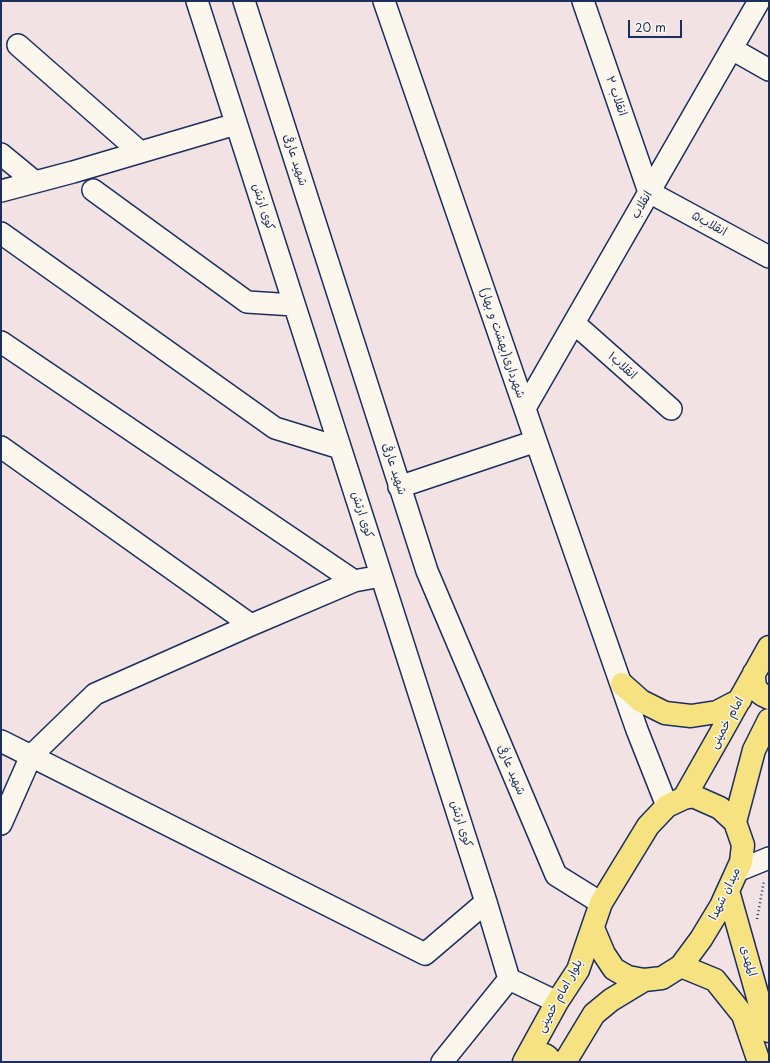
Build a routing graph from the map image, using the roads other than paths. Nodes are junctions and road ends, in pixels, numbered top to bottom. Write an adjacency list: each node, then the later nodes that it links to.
1 (197, 1): 9 (street, کوی ارتش)
2 (244, 1): 26 (street, شهید عارفی)
3 (384, 1): 21 (street, شهرداری(بهشت و بهار))
4 (583, 1): 15 (street, انقلاب ۲)
5 (759, 1): 7 (street, انقلاب)
6 (18, 45): 10 (street)
7 (732, 49): 8 (street); 15 (street, انقلاب)
8 (769, 70)
9 (236, 124): 10 (street); 18 (street, کوی ارتش)
10 (140, 152): 12 (street)
11 (1, 154): 12 (street)
12 (35, 182): 14 (street)
13 (93, 190): 18 (street)
14 (1, 191)
15 (649, 192): 17 (street, انقلاب۵); 19 (street, انقلاب)
16 (1, 233): 25 (street)
17 (769, 257)
18 (294, 305): 25 (street, کوی ارتش)
19 (574, 323): 21 (street, انقلاب); 22 (street, انقلاب۱)
20 (1, 342): 28 (street)
21 (525, 408): 23 (street, شهرداری(بهشت و بهار))
22 (671, 410)
23 (536, 441): 26 (street); 32 (street, شهرداری(بهشت و بهار))
24 (1, 447): 29 (street)
25 (340, 448): 27 (street, کوی ارتش)
26 (399, 487): 45 (street, شهید عارفی)
27 (381, 576): 28 (street); 44 (street, کوی ارتش)
28 (354, 581): 29 (street)
29 (251, 625): 37 (street)
30 (769, 647): 31 (main road, امام خمینی)
31 (754, 673): 33 (main road); 34 (main road, امام خمینی)
32 (622, 684): 34 (main road); 38 (street, شهرداری(بهشت و بهار))
33 (769, 698)
34 (740, 700): 38 (main road, امام خمینی)
35 (769, 720): 39 (main road)
36 (1, 741): 37 (street)
37 (31, 756): 40 (street); 44 (street)
38 (676, 802): 39 (main road, میدان شهدا); 45 (main road)
39 (735, 822): 42 (main road, میدان شهدا)
40 (1, 824)
41 (769, 858): 42 (street)
42 (737, 871): 43 (main road, میدان شهدا)
43 (728, 891): 47 (main road, میدان شهدا); 51 (main road, المهدی)
44 (486, 902): 48 (street, کوی ارتش)
45 (601, 903): 46 (main road)
46 (593, 928): 49 (main road, میدان شهدا); 50 (main road, بلوار امام خمینی)
47 (680, 966): 49 (main road, میدان شهدا); 56 (main road)
48 (509, 979): 50 (street); 53 (street)
49 (644, 980): 55 (main road)
50 (557, 1002): 52 (main road, بلوار امام خمینی)
51 (769, 1031)
52 (524, 1061): 54 (main road)
53 (442, 1062)
54 (551, 1062)
55 (564, 1062)
56 (759, 1062)

